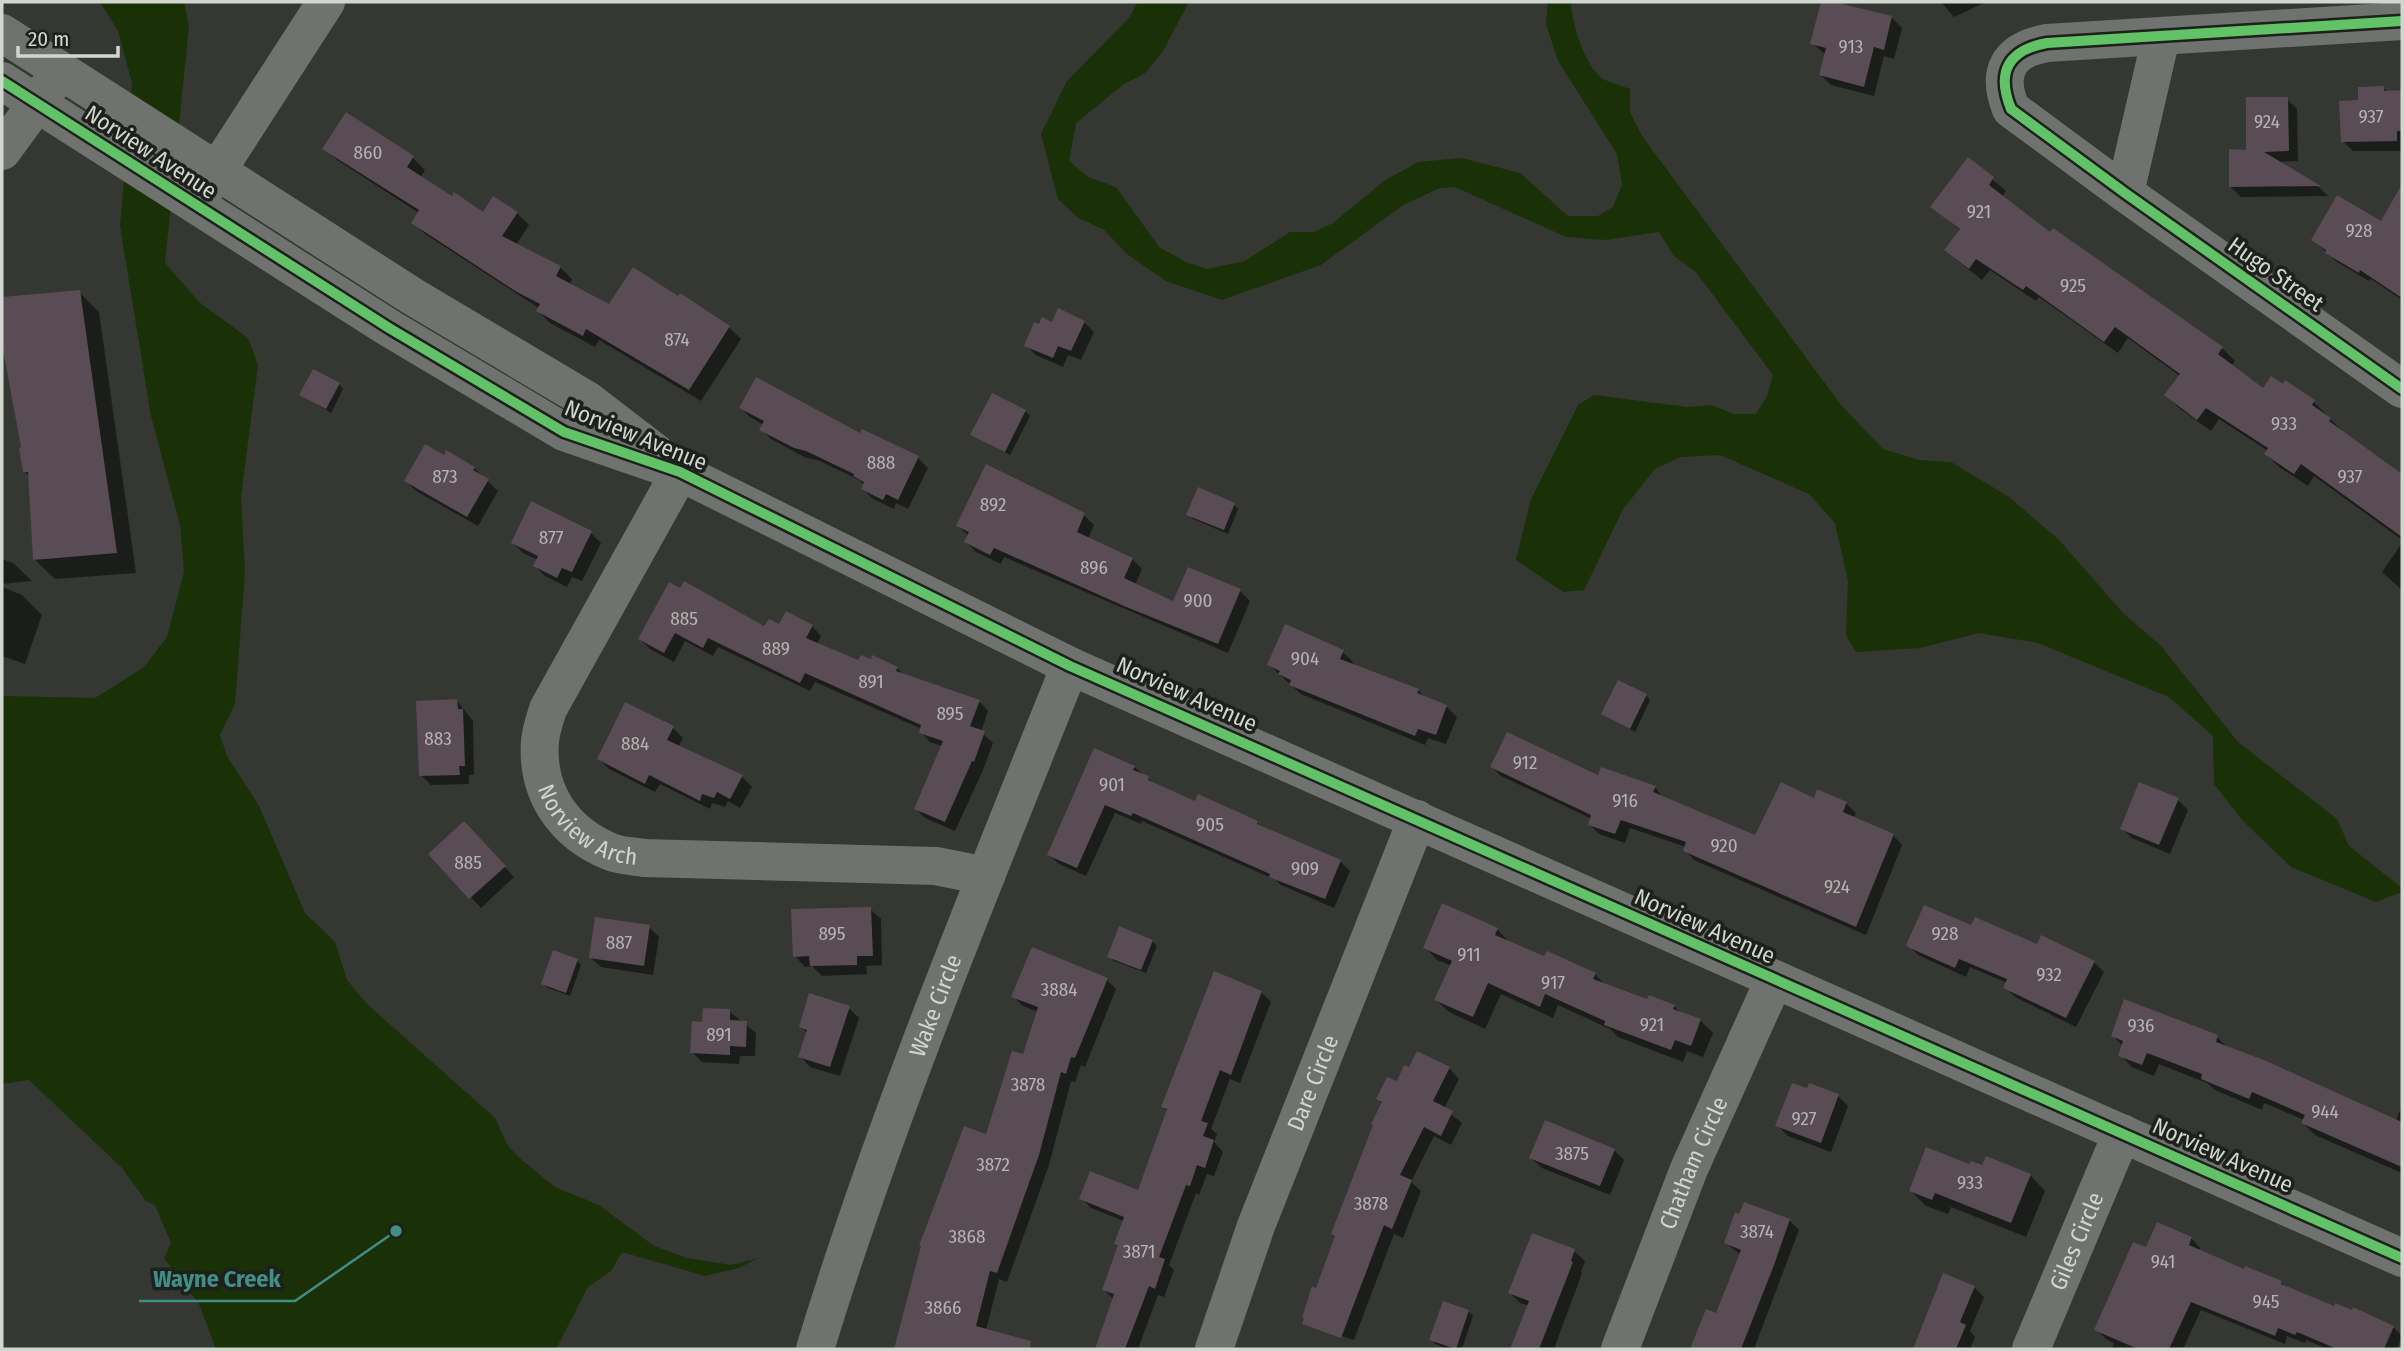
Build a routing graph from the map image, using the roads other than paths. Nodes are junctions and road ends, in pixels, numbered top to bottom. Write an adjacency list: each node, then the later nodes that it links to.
1 (326, 2): 9 (street)
2 (2402, 21): 4 (street)
3 (2, 33): 5 (street, Norview Avenue)
4 (2161, 37): 10 (street); 10 (street, Hugo Street)
5 (61, 72): 7 (street); 9 (street, Norview Avenue)
6 (2, 81): 7 (street, Norview Avenue)
7 (37, 104): 8 (street); 11 (street, Norview Avenue)
8 (2, 149)
9 (217, 172): 11 (street); 13 (street, Norview Avenue)
10 (2124, 193): 12 (street, Hugo Street)
11 (194, 205): 13 (street, Norview Avenue)
12 (2402, 389)
13 (680, 472): 14 (street, Norview Avenue); 16 (street, Norview Arch)
14 (1070, 666): 15 (street, Norview Avenue); 16 (street, Wake Circle)
15 (1417, 819): 17 (street, Norview Avenue); 21 (street, Dare Circle)
16 (986, 876): 20 (street, Wake Circle)
17 (1774, 980): 18 (street, Norview Avenue); 22 (street, Chatham Circle)
18 (2122, 1133): 19 (street, Norview Avenue); 23 (street, Giles Circle)
19 (2402, 1258)
20 (816, 1349)
21 (1214, 1349)
22 (1620, 1349)
23 (2031, 1349)

